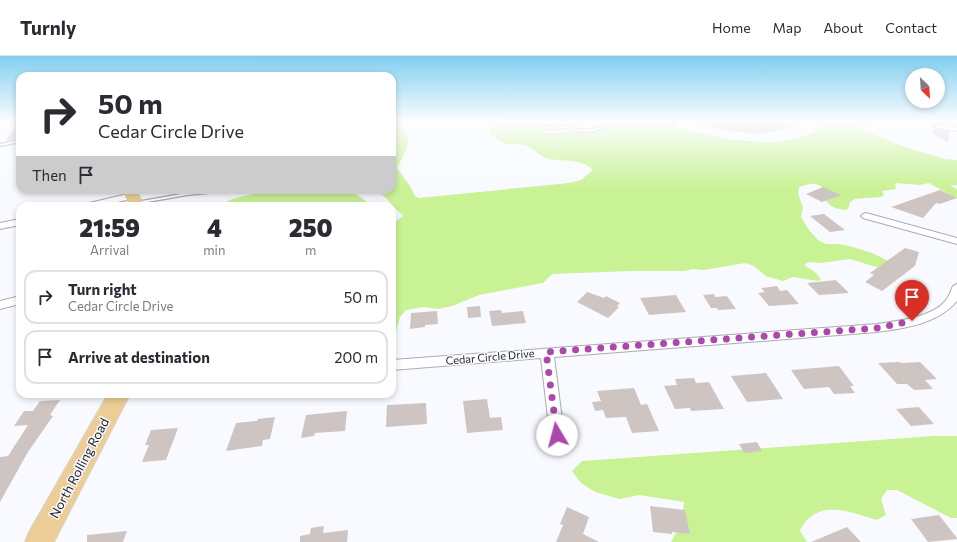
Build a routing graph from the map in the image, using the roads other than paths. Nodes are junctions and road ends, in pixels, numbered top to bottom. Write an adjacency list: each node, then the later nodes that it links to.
1 (191, 194): 2 (lane)
2 (132, 197): 3 (street)
3 (108, 202)
4 (866, 216): 7 (street)
5 (16, 223): 6 (street)
6 (0, 226)
7 (957, 241)
8 (957, 288): 11 (street, Cedar Circle Drive)
9 (16, 301): 10 (street)
10 (0, 306)
11 (546, 352): 12 (street, Cedar Circle Drive); 14 (street)
12 (396, 365)
13 (116, 398): 15 (main road, North Rolling Road)
14 (557, 435)
15 (38, 542)

